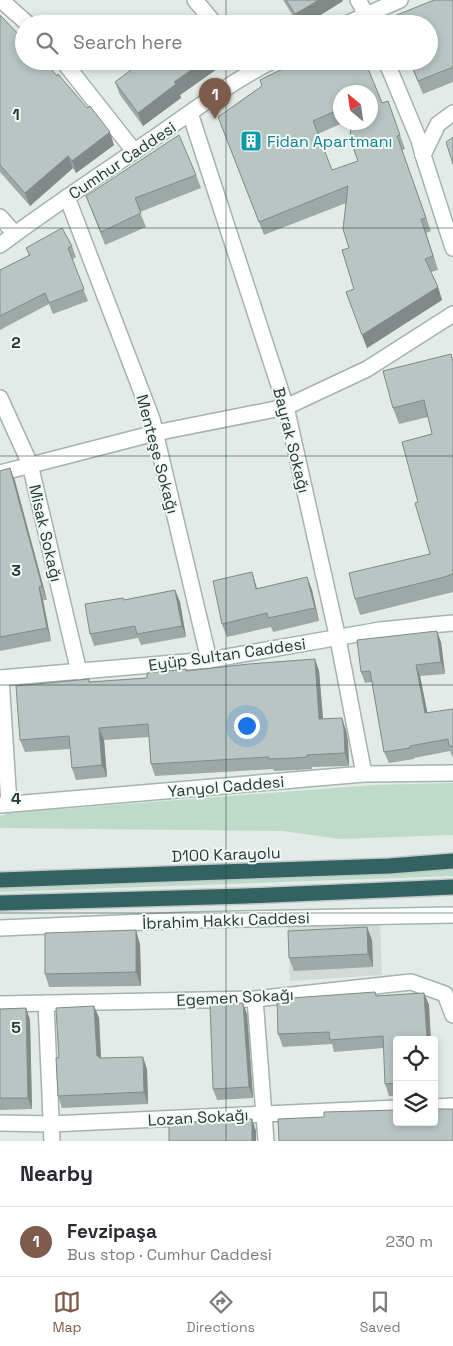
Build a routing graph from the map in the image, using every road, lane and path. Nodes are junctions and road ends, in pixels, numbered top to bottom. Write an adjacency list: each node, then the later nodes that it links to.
1 (1, 0): 5 (street)
2 (195, 0): 6 (street)
3 (358, 0): 7 (street)
4 (400, 0): 8 (street)
5 (18, 15)
6 (208, 15)
7 (366, 15)
8 (375, 15)
9 (70, 70): 14 (street)
10 (245, 70): 12 (street, Cumhur Caddesi)
11 (390, 70): 15 (street)
12 (190, 113): 14 (street, Cumhur Caddesi); 23 (street, Bayrak Sokağı)
13 (453, 113): 15 (street)
14 (134, 151): 16 (street, Cumhur Caddesi)
15 (423, 155): 20 (street)
16 (67, 197): 18 (street, Cumhur Caddesi); 24 (street, Menteşe Sokağı)
17 (0, 217): 18 (street)
18 (15, 234): 19 (street, Cumhur Caddesi)
19 (0, 245)
20 (453, 248)
21 (453, 314): 23 (street)
22 (0, 398): 25 (street, Misak Sokağı)
23 (286, 407): 24 (street); 28 (street, Bayrak Sokağı)
24 (155, 433): 25 (street); 29 (street, Menteşe Sokağı)
25 (30, 464): 26 (street); 30 (street, Misak Sokağı)
26 (0, 473)
27 (453, 623): 28 (street, Eyüp Sultan Caddesi)
28 (338, 639): 29 (street, Eyüp Sultan Caddesi); 33 (street, Bayrak Sokağı)
29 (209, 660): 30 (street, Eyüp Sultan Caddesi)
30 (79, 672): 31 (street, Eyüp Sultan Caddesi)
31 (0, 678): 34 (street)
32 (453, 773): 33 (street, Yanyol Caddesi)
33 (364, 774): 34 (street, Yanyol Caddesi)
34 (4, 805)
35 (453, 861): 36 (highway, D100 Karayolu)
36 (0, 880)
37 (453, 887): 38 (highway)
38 (0, 903)
39 (453, 914): 40 (street, İbrahim Hakkı Caddesi)
40 (0, 928)
41 (255, 999): 42 (street, Egemen Sokağı); 44 (street, Egemen Sokağı); 48 (street)
42 (46, 1003): 43 (street, Egemen Sokağı); 50 (street)
43 (0, 1004)
44 (453, 1015)
45 (453, 1106): 46 (street)
46 (438, 1107)
47 (393, 1108): 48 (street, Lozan Sokağı)
48 (265, 1114): 50 (street, Lozan Sokağı); 52 (street)
49 (0, 1123): 50 (street, Lozan Sokağı)
50 (51, 1124): 51 (street)
51 (52, 1141)
52 (266, 1141)

